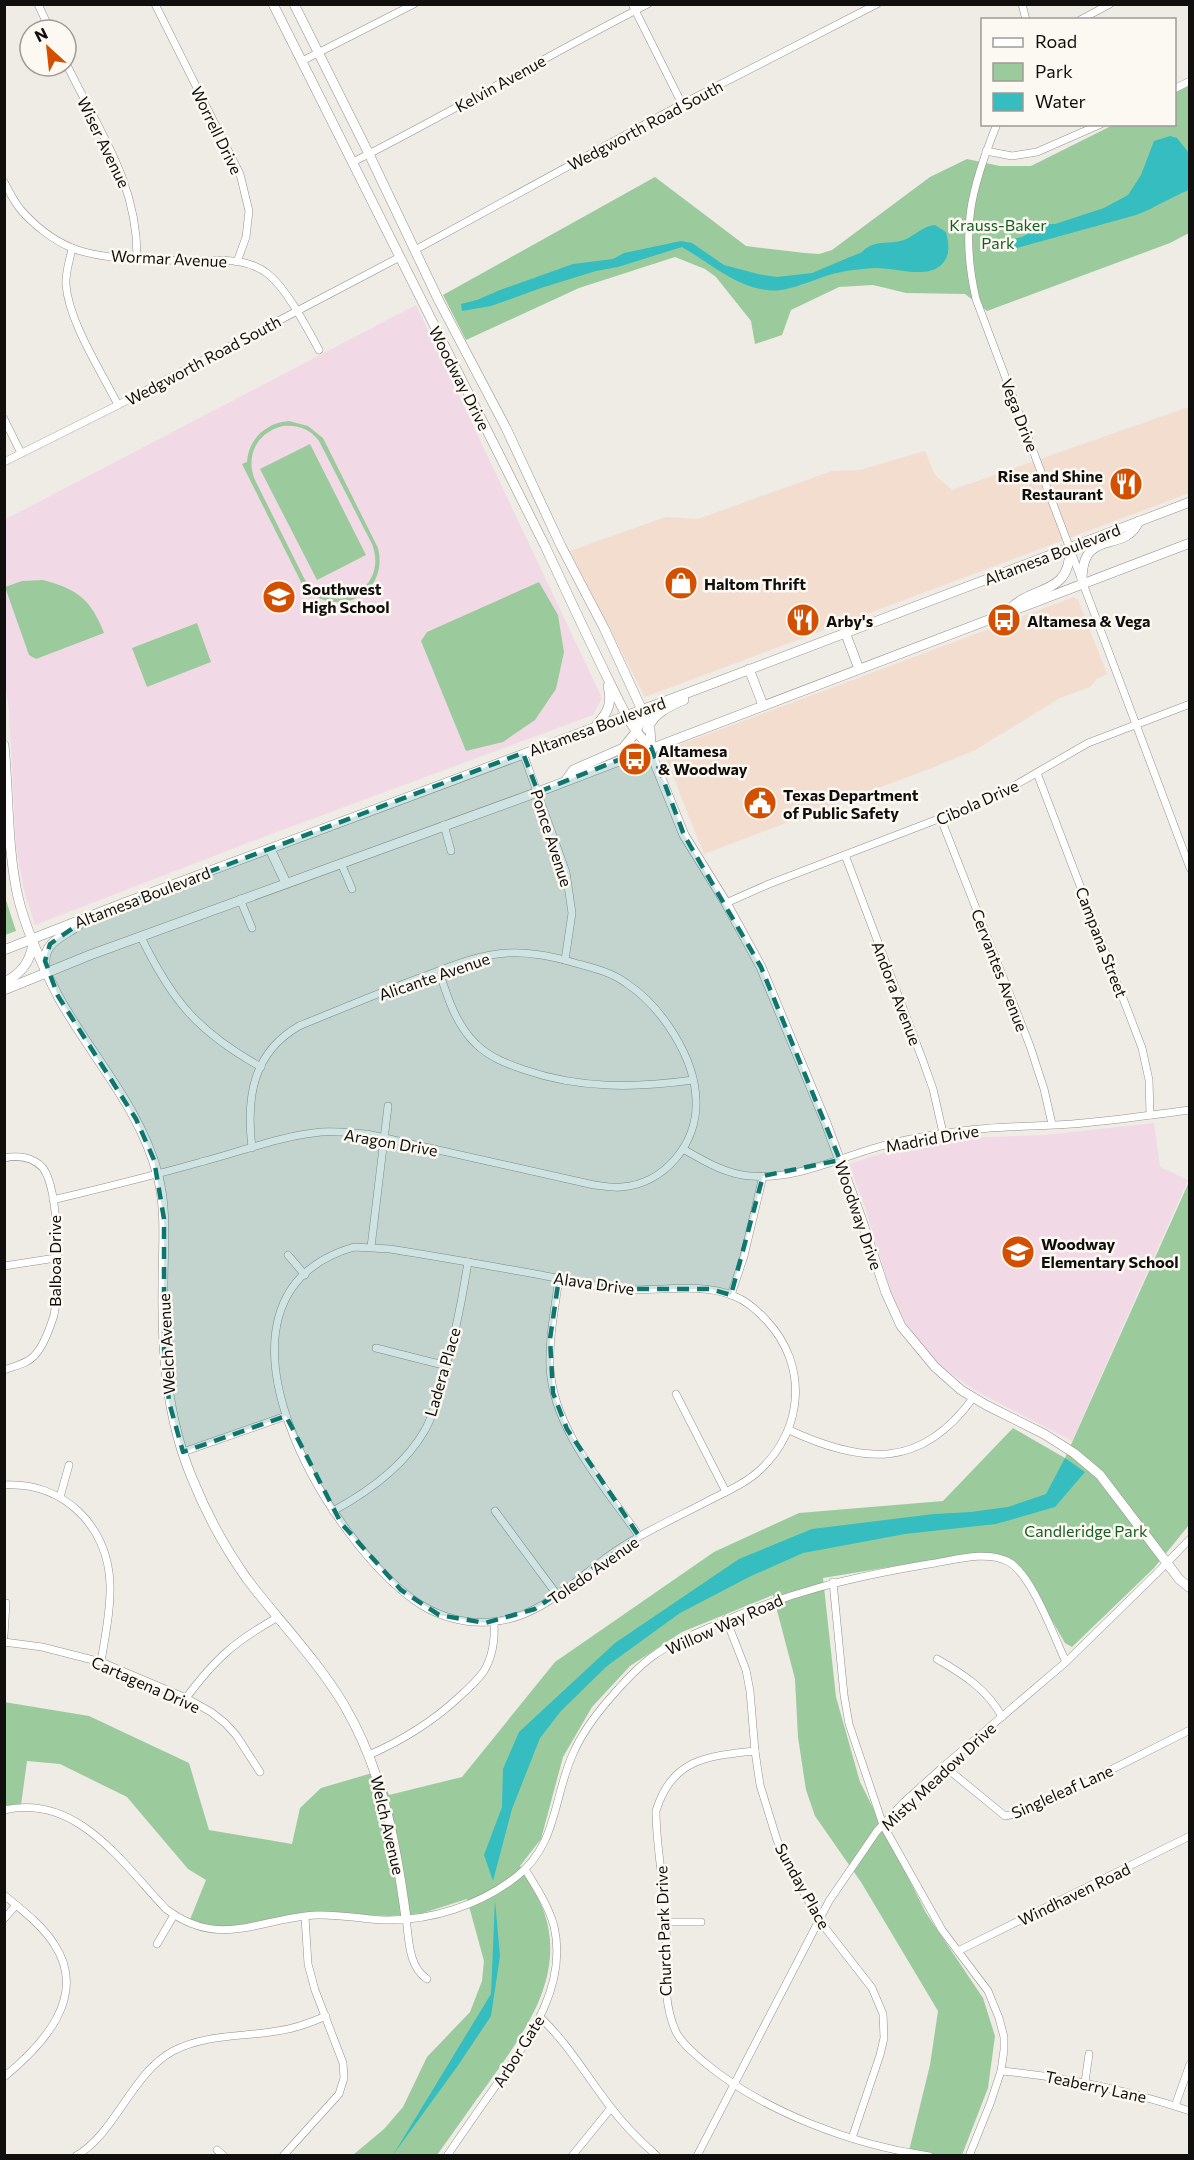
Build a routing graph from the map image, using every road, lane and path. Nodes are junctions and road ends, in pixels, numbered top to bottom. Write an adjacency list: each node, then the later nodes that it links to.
1 (38, 4): 10 (street)
2 (154, 4): 29 (street, Worrell Drive)
3 (273, 4): 13 (street, Woodway Drive)
4 (294, 4): 12 (street, Woodway Drive)
5 (414, 4): 12 (street)
6 (648, 4): 9 (street, Kelvin Avenue)
7 (877, 4): 17 (street, Wedgworth Road South)
8 (1110, 4): 11 (street)
9 (634, 8): 17 (street); 21 (street, Kelvin Avenue)
10 (44, 18)
11 (1084, 18)
12 (318, 53): 13 (street); 21 (street, Woodway Drive)
13 (302, 61): 22 (street, Woodway Drive)
14 (73, 78): 28 (street, Wiser Avenue)
15 (1190, 81): 16 (street)
16 (1176, 87)
17 (682, 104): 26 (street, Wedgworth Road South)
18 (996, 126): 20 (street, Vega Drive)
19 (1097, 126): 20 (street)
20 (986, 151): 40 (street, Vega Drive)
21 (369, 154): 22 (street, Kelvin Avenue); 26 (street, Woodway Drive)
22 (353, 162): 24 (street, Woodway Drive)
23 (4, 182): 25 (street, Wormar Avenue)
24 (394, 244): 26 (street); 27 (street, Woodway Drive)
25 (72, 248): 28 (street, Wormar Avenue); 33 (street)
26 (415, 250): 30 (street, Woodway Drive)
27 (400, 257): 30 (street); 31 (street, Wedgworth Road South); 45 (street, Woodway Drive)
28 (137, 259): 29 (street, Wormar Avenue)
29 (237, 261): 31 (street, Wormar Avenue)
30 (425, 272): 43 (street, Woodway Drive)
31 (297, 311): 32 (street, Wormar Avenue); 33 (street, Wedgworth Road South)
32 (319, 350)
33 (118, 405): 35 (street, Wedgworth Road South)
34 (4, 419): 35 (street)
35 (21, 453): 36 (street, Wedgworth Road South)
36 (4, 462)
37 (1190, 502): 38 (street, Altamesa Boulevard)
38 (1138, 521): 40 (street, Altamesa Boulevard); 41 (street)
39 (1190, 543): 41 (street)
40 (1070, 548): 41 (street, Vega Drive); 42 (street); 44 (street, Altamesa Boulevard)
41 (1082, 583): 42 (street); 54 (street, Vega Drive)
42 (1004, 613): 48 (street)
43 (604, 627): 45 (street); 52 (street, Woodway Drive)
44 (845, 632): 47 (street, Altamesa Boulevard); 48 (street)
45 (587, 636): 46 (street, Woodway Drive)
46 (603, 669): 53 (street, Woodway Drive); 56 (street)
47 (749, 669): 49 (street, Altamesa Boulevard); 51 (street)
48 (859, 669): 51 (street)
49 (714, 683): 52 (street, Altamesa Boulevard); 55 (street)
50 (1190, 704): 54 (street, Cibola Drive)
51 (763, 705): 60 (street)
52 (642, 710): 53 (street, Altamesa Boulevard); 55 (street, Woodway Drive); 57 (street)
53 (627, 715): 56 (street, Altamesa Boulevard); 57 (street, Woodway Drive)
54 (1135, 724): 62 (street, Cibola Drive); 71 (street, Vega Drive)
55 (648, 726): 58 (street); 60 (street, Woodway Drive)
56 (595, 727): 61 (street, Altamesa Boulevard)
57 (636, 732): 58 (street, Woodway Drive); 63 (street)
58 (643, 741): 60 (street, Woodway Drive)
59 (4, 745): 79 (street, Welch Avenue)
60 (651, 747): 63 (street); 75 (street, Woodway Drive)
61 (523, 753): 64 (street, Ponce Avenue); 67 (street, Altamesa Boulevard)
62 (1037, 773): 65 (street, Cibola Drive); 90 (street, Campana Street)
63 (566, 780): 64 (street)
64 (538, 792): 66 (street); 81 (street, Ponce Avenue)
65 (941, 819): 69 (street, Cibola Drive); 91 (street, Cervantes Avenue)
66 (444, 825): 68 (street); 70 (street)
67 (270, 849): 72 (street); 76 (street, Altamesa Boulevard)
68 (451, 851)
69 (845, 855): 75 (street, Cibola Drive); 92 (street, Andora Avenue)
70 (341, 863): 72 (street); 73 (street)
71 (1190, 868)
72 (286, 883): 74 (street)
73 (352, 889)
74 (240, 899): 77 (street); 78 (street)
75 (726, 903): 97 (street, Woodway Drive)
76 (89, 917): 79 (street, Altamesa Boulevard); 83 (street)
77 (252, 928)
78 (141, 937): 83 (street); 86 (street)
79 (33, 939): 80 (street, Altamesa Boulevard); 83 (street, Welch Avenue); 84 (street)
80 (4, 950)
81 (565, 960): 82 (street, Alicante Avenue); 87 (street, Alicante Avenue)
82 (439, 970): 86 (street, Alicante Avenue); 87 (street)
83 (47, 972): 85 (street); 98 (street, Welch Avenue)
84 (4, 982)
85 (4, 990)
86 (261, 1068): 94 (street, Alicante Avenue)
87 (693, 1080): 95 (street, Alicante Avenue)
88 (388, 1106): 93 (street)
89 (1190, 1110): 90 (street, Madrid Drive)
90 (1150, 1116): 91 (street, Madrid Drive)
91 (1052, 1124): 92 (street, Madrid Drive)
92 (943, 1133): 97 (street, Madrid Drive)
93 (384, 1138): 94 (street, Aragon Drive); 95 (street, Aragon Drive); 101 (street)
94 (252, 1148): 98 (street, Aragon Drive)
95 (683, 1149): 99 (street, Madrid Drive)
96 (4, 1158): 100 (street, Balboa Drive)
97 (840, 1160): 99 (street, Madrid Drive); 113 (street, Woodway Drive)
98 (157, 1174): 100 (street, Aragon Drive); 116 (street, Welch Avenue)
99 (763, 1176): 108 (street)
100 (53, 1200): 103 (street, Balboa Drive)
101 (370, 1247): 104 (street, Alava Drive); 106 (street, Alava Drive)
102 (288, 1255): 106 (street)
103 (56, 1258): 105 (street); 111 (street, Balboa Drive)
104 (468, 1262): 107 (street, Alava Drive); 110 (street, Ladera Place)
105 (4, 1266)
106 (304, 1275): 114 (street, Alava Drive)
107 (559, 1278): 108 (street, Alava Drive); 123 (street)
108 (731, 1294): 115 (street, Alava Drive)
109 (376, 1348): 110 (street)
110 (447, 1366): 121 (street, Ladera Place)
111 (4, 1370)
112 (676, 1394): 119 (street)
113 (973, 1398): 115 (street); 125 (street, Woodway Drive)
114 (286, 1416): 116 (street); 121 (street, Toledo Avenue)
115 (789, 1430): 119 (street, Toledo Avenue)
116 (183, 1452): 130 (street, Welch Avenue)
117 (69, 1466): 120 (street)
118 (4, 1485): 120 (street)
119 (726, 1492): 123 (street, Toledo Avenue)
120 (60, 1497): 136 (street)
121 (333, 1511): 132 (street, Toledo Avenue)
122 (495, 1511): 128 (street)
123 (639, 1536): 128 (street, Toledo Avenue)
124 (1190, 1539): 125 (street, Misty Meadow Drive)
125 (1167, 1563): 127 (street, Woodway Drive); 137 (street, Misty Meadow Drive)
126 (833, 1582): 131 (street, Willow Way Road); 137 (street, Willow Way Road); 146 (street)
127 (1190, 1588)
128 (558, 1596): 132 (street, Toledo Avenue)
129 (6, 1603): 133 (street)
130 (278, 1617): 138 (street); 142 (street, Welch Avenue)
131 (726, 1619): 141 (street, Sunday Place); 148 (street, Willow Way Road)
132 (494, 1622): 142 (street)
133 (4, 1636)
134 (4, 1642): 136 (street, Cartagena Drive)
135 (938, 1659): 139 (street)
136 (101, 1662): 138 (street, Cartagena Drive)
137 (1066, 1662): 139 (street, Misty Meadow Drive)
138 (186, 1698): 144 (street, Cartagena Drive)
139 (1002, 1717): 143 (street, Misty Meadow Drive)
140 (1190, 1730): 143 (street, Singleleaf Lane)
141 (755, 1751): 155 (street, Sunday Place); 156 (street, Church Park Drive)
142 (369, 1755): 153 (street, Welch Avenue)
143 (944, 1766): 146 (street, Misty Meadow Drive)
144 (260, 1772)
145 (4, 1810): 151 (street, Willow Way Road)
146 (883, 1825): 155 (street, Misty Meadow Drive); 159 (street)
147 (1190, 1836): 159 (street, Windhaven Road)
148 (525, 1869): 153 (street, Willow Way Road); 162 (street, Arbor Gate)
149 (4, 1895): 150 (street)
150 (16, 1905): 154 (street); 166 (street)
151 (174, 1915): 152 (street, Willow Way Road); 158 (street)
152 (305, 1917): 153 (street, Willow Way Road); 161 (street)
153 (406, 1918): 160 (street)
154 (4, 1919)
155 (819, 1920): 168 (street, Misty Meadow Drive); 172 (street, Sunday Place)
156 (666, 1922): 157 (street); 168 (street, Church Park Drive)
157 (701, 1922)
158 (157, 1944)
159 (958, 1951): 165 (street)
160 (427, 1979)
161 (326, 2016): 174 (street); 176 (street)
162 (541, 2018): 170 (street); 177 (street, Arbor Gate)
163 (1089, 2054): 167 (street)
164 (1190, 2064): 169 (street)
165 (1001, 2071): 167 (street, Teaberry Lane); 182 (street)
166 (4, 2077)
167 (1085, 2082): 169 (street, Teaberry Lane)
168 (735, 2085): 172 (street, Church Park Drive); 180 (street, Misty Meadow Drive)
169 (1175, 2106): 171 (street, Teaberry Lane)
170 (611, 2108): 178 (street); 179 (street)
171 (1190, 2111)
172 (852, 2138): 181 (street, Church Park Drive)
173 (217, 2150): 175 (street)
174 (79, 2155)
175 (224, 2156)
176 (283, 2156)
177 (447, 2156)
178 (572, 2156)
179 (657, 2156)
180 (697, 2156)
181 (929, 2156)
182 (969, 2156)

